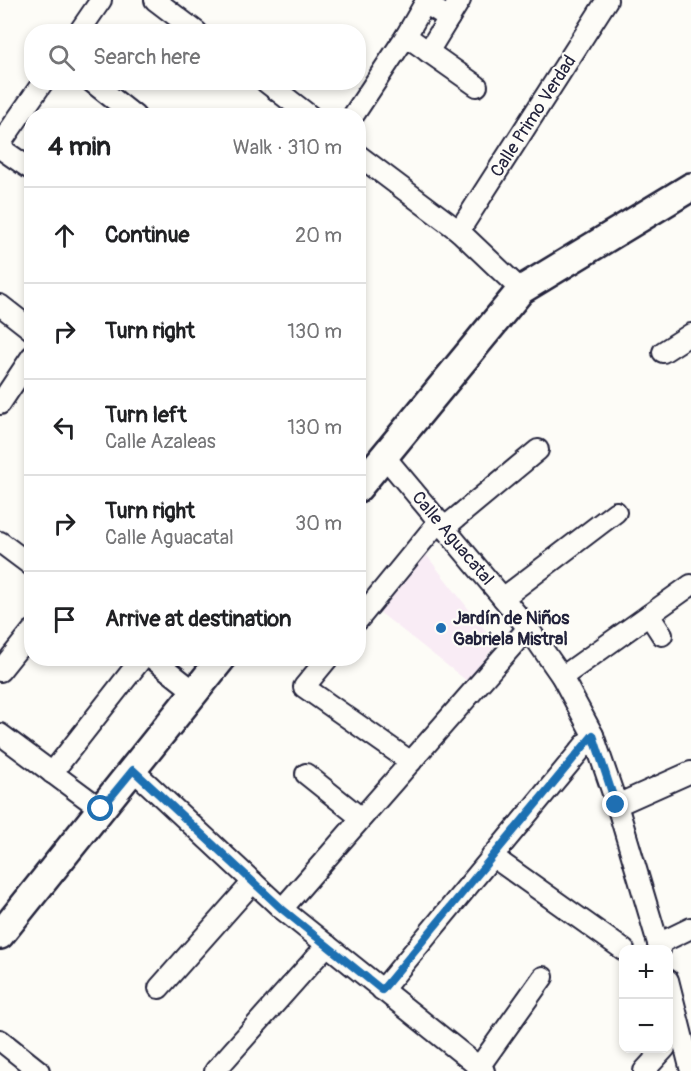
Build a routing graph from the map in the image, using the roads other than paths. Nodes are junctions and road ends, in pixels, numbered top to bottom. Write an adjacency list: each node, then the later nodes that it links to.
1 (100, 0): 6 (street)
2 (155, 0): 7 (street)
3 (460, 0): 5 (street)
4 (607, 0): 23 (street, Calle Primo Verdad)
5 (449, 18): 8 (street); 9 (street)
6 (84, 24)
7 (186, 24)
8 (406, 36): 9 (street); 17 (street)
9 (428, 52): 10 (street)
10 (477, 86)
11 (38, 90): 14 (street)
12 (103, 90): 15 (street)
13 (276, 90): 16 (street)
14 (26, 108)
15 (125, 108)
16 (300, 108)
17 (358, 108)
18 (24, 110): 19 (street)
19 (0, 146): 21 (street)
20 (366, 161): 23 (street)
21 (24, 165)
22 (691, 188): 24 (street)
23 (459, 231): 24 (street)
24 (520, 290): 32 (street)
25 (0, 305): 26 (street)
26 (24, 324)
27 (691, 334): 28 (street)
28 (663, 352)
29 (24, 368): 30 (street)
30 (0, 404)
31 (538, 450): 35 (street)
32 (384, 456): 33 (street); 35 (street, Calle Aguacatal)
33 (366, 478)
34 (616, 512): 39 (street)
35 (442, 525): 39 (street, Calle Aguacatal); 40 (street)
36 (0, 542): 37 (street)
37 (24, 560)
38 (691, 585): 41 (street)
39 (503, 598): 42 (street, Calle Aguacatal)
40 (366, 611)
41 (649, 615): 43 (street); 50 (street)
42 (528, 628): 50 (street, Calle Aguacatal); 54 (street)
43 (662, 635)
44 (24, 641): 49 (street)
45 (136, 666): 56 (street)
46 (162, 666): 51 (street)
47 (216, 666): 51 (street)
48 (321, 666): 54 (street)
49 (0, 671)
50 (562, 677): 53 (street, Calle Aguacatal)
51 (195, 692): 55 (street)
52 (0, 734): 56 (street)
53 (593, 735): 59 (street, Calle Aguacatal); 62 (street)
54 (411, 762): 61 (street)
55 (133, 770): 60 (street); 63 (street)
56 (52, 772): 60 (street)
57 (691, 772): 59 (street)
58 (306, 774): 61 (street)
59 (616, 805): 68 (street, Calle Aguacatal)
60 (101, 809): 66 (street)
61 (361, 818): 64 (street)
62 (492, 856): 70 (street); 73 (street)
63 (253, 882): 64 (street); 72 (street)
64 (282, 909): 67 (street)
65 (691, 928): 69 (street)
66 (0, 935)
67 (327, 945): 73 (street); 80 (street)
68 (659, 945)
69 (661, 945)
70 (619, 946)
71 (543, 977): 78 (street)
72 (159, 988)
73 (382, 990): 78 (street)
74 (671, 999): 75 (street)
75 (675, 1038): 82 (street)
76 (0, 1040): 79 (street)
77 (660, 1053): 81 (street)
78 (482, 1069)
79 (39, 1071)
80 (214, 1071)
81 (644, 1071)
82 (691, 1071)

